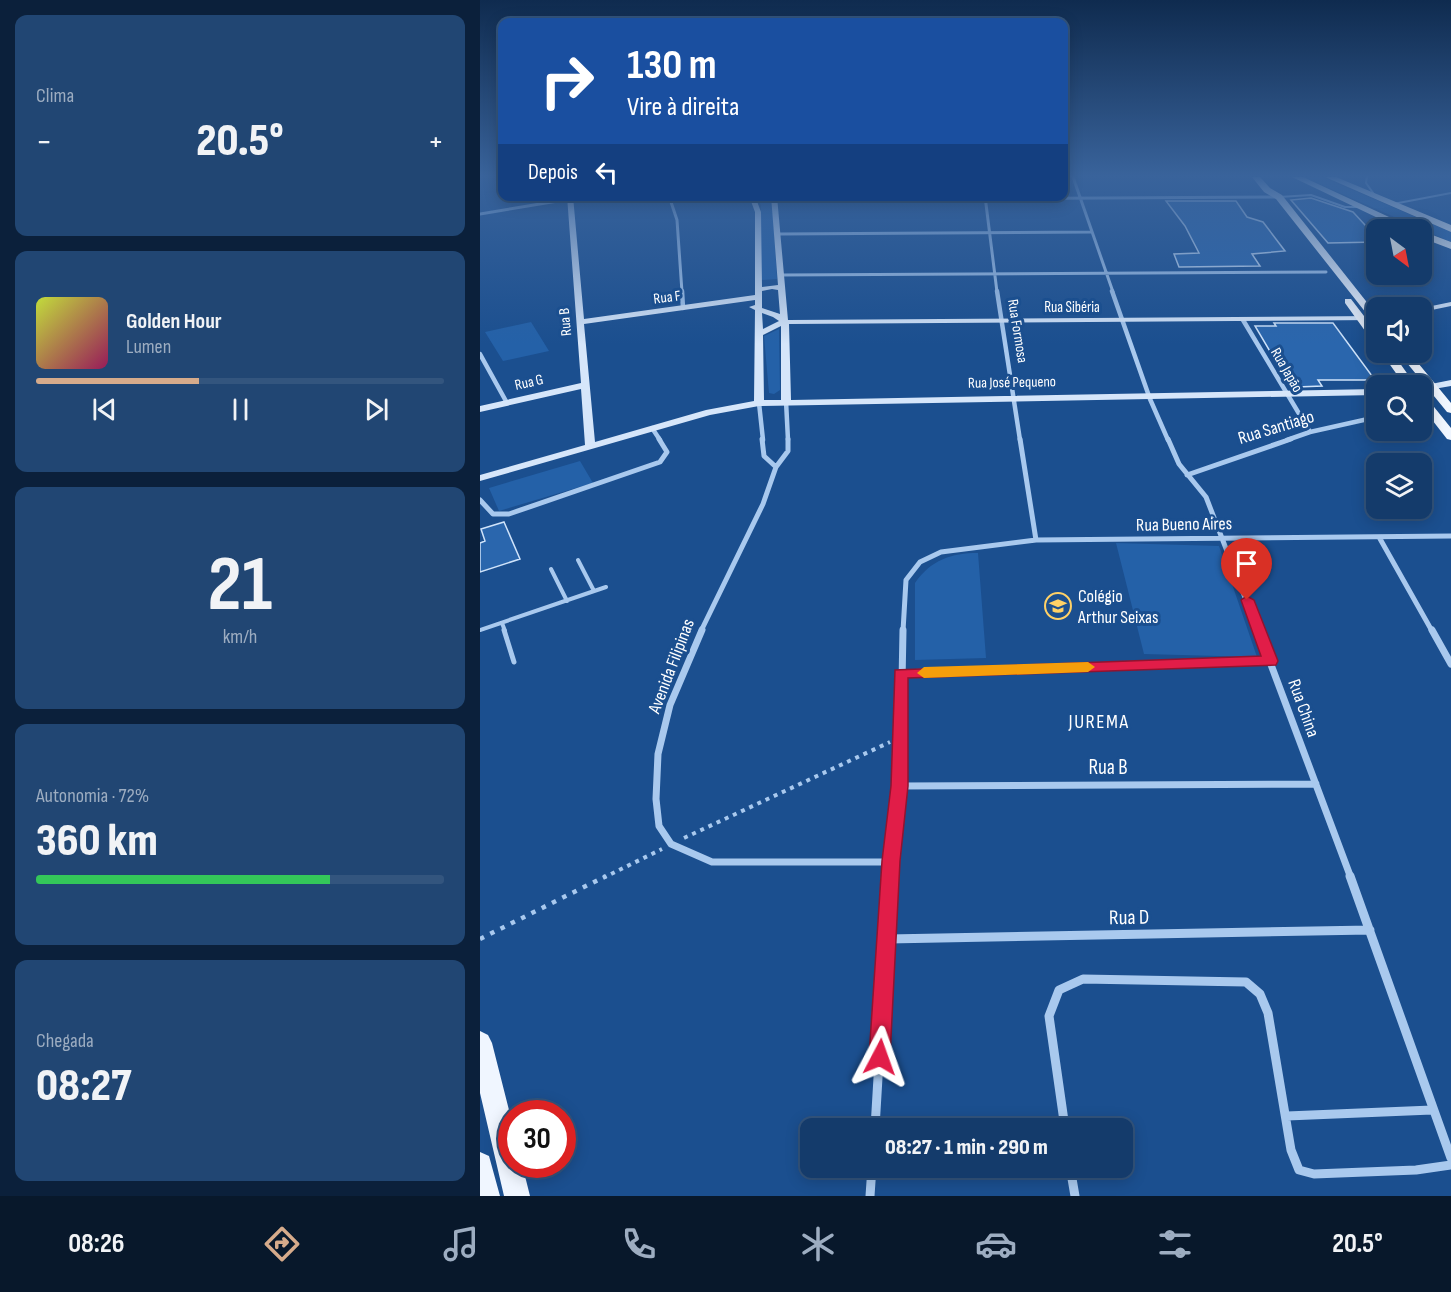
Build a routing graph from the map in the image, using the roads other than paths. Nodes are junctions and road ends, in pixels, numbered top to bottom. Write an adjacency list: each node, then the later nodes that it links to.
1 (1091, 232): 13 (street, Rua China)
2 (573, 233): 28 (main road, Rua B)
3 (678, 233): 20 (street)
4 (758, 233): 16 (main road)
5 (990, 233): 6 (street); 9 (street); 12 (street, Rua Formosa)
6 (1009, 233)
7 (1296, 233): 14 (main road)
8 (1308, 233): 19 (main road)
9 (778, 234): 15 (main road, Avenida Filipinas)
10 (1432, 238): 11 (highway)
11 (1451, 246)
12 (994, 273): 13 (street); 15 (street); 25 (street, Rua Formosa)
13 (1104, 273): 14 (street); 26 (street, Rua China)
14 (1326, 273): 23 (main road)
15 (781, 281): 16 (main road, Rua F); 29 (main road, Avenida Filipinas)
16 (758, 290): 18 (main road, Rua F); 21 (main road)
17 (1451, 304): 22 (main road)
18 (709, 306): 20 (main road, Rua F); 21 (main road)
19 (1366, 306)
20 (683, 308): 28 (main road, Rua F)
21 (758, 308): 29 (main road); 31 (main road)
22 (1432, 308)
23 (1360, 319): 24 (main road, Rua Sibéria); 27 (main road, Rua Sibéria); 30 (main road)
24 (1366, 319)
25 (1002, 320): 26 (main road, Rua Sibéria); 29 (main road, Rua Sibéria); 42 (street, Rua Formosa)
26 (1122, 320): 27 (main road, Rua Sibéria); 41 (street, Rua China)
27 (1243, 320): 38 (street, Rua Japão)
28 (580, 322): 36 (main road, Rua B)
29 (784, 322): 31 (main road); 44 (main road, Avenida Filipinas)
30 (1366, 326)
31 (760, 333): 46 (main road)
32 (480, 354): 45 (street)
33 (1394, 363): 34 (main road)
34 (1404, 375)
35 (1451, 384): 37 (main road); 43 (main road)
36 (585, 385): 45 (main road, Rua G); 54 (main road, Rua B)
37 (1432, 387)
38 (1287, 392): 39 (main road, Rua José Pequeno); 41 (main road, Rua José Pequeno); 52 (street, Rua Japão)
39 (1366, 392)
40 (1432, 392): 43 (main road)
41 (1149, 395): 42 (main road, Rua José Pequeno); 56 (street, Rua China)
42 (1014, 397): 44 (main road, Rua José Pequeno); 62 (street, Rua Formosa)
43 (1441, 399): 48 (main road)
44 (786, 401): 46 (main road, Rua José Pequeno); 55 (street, Avenida Filipinas)
45 (507, 403): 47 (main road, Rua G)
46 (759, 403): 51 (main road, Rua José Pequeno); 55 (street)
47 (480, 410)
48 (1451, 410)
49 (1432, 417): 53 (main road)
50 (1366, 419): 52 (street, Rua Santiago)
51 (652, 428): 54 (main road, Rua José Pequeno); 58 (street)
52 (1310, 432): 56 (street, Rua Santiago)
53 (1451, 436)
54 (590, 446): 57 (main road, Rua José Pequeno)
55 (776, 467): 76 (street, Avenida Filipinas)
56 (1187, 475): 61 (street, Rua China)
57 (480, 478)
58 (480, 501)
59 (1451, 536): 60 (street, Rua Bueno Aires)
60 (1379, 537): 61 (street, Rua Bueno Aires); 72 (street)
61 (1224, 539): 62 (street, Rua Bueno Aires); 70 (street, Rua China)
62 (1036, 540): 73 (street, Rua Bueno Aires)
63 (578, 560): 66 (lane)
64 (551, 569): 67 (lane)
65 (606, 587): 66 (lane)
66 (594, 591): 67 (lane)
67 (567, 600): 68 (lane)
68 (502, 623): 69 (lane); 71 (lane)
69 (480, 630)
70 (1270, 661): 73 (street); 74 (street, Rua China)
71 (514, 662)
72 (1451, 664)
73 (900, 673): 75 (street)
74 (1316, 784): 75 (street, Rua B); 77 (street, Rua China)
75 (900, 786): 76 (street)
76 (891, 861): 78 (street)
77 (1370, 930): 78 (street, Rua D); 80 (street, Rua China)
78 (888, 939): 82 (street)
79 (480, 1043): 90 (main road)
80 (1432, 1110): 81 (street); 84 (street, Rua China)
81 (1287, 1116): 83 (street); 86 (street)
82 (876, 1118)
83 (1064, 1118)
84 (1451, 1158)
85 (480, 1164): 89 (main road)
86 (1451, 1165)
87 (871, 1178): 91 (street)
88 (1072, 1178): 92 (street)
89 (488, 1196)
90 (518, 1196)
91 (870, 1196)
92 (1075, 1196)

